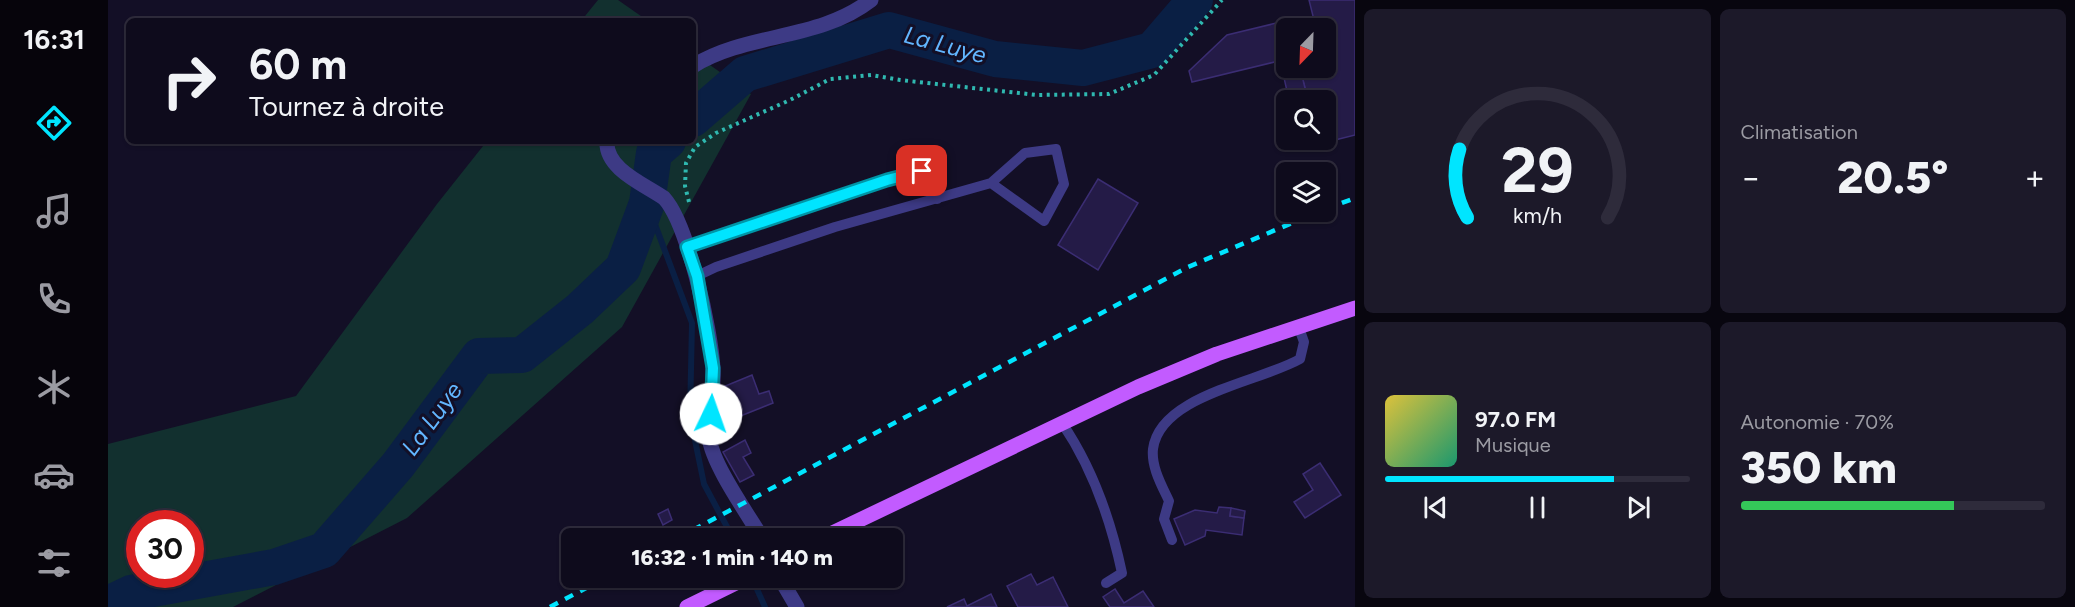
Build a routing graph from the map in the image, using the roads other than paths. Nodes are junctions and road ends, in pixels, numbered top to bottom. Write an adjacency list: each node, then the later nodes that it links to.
1 (871, 0): 2 (street)
2 (696, 64)
3 (607, 144): 6 (street)
4 (991, 183): 4 (lane); 5 (lane)
5 (937, 199): 6 (lane); 7 (lane)
6 (687, 247): 7 (street)
7 (697, 276): 11 (street)
8 (1355, 308): 9 (main road)
9 (1298, 325): 10 (main road); 13 (lane)
10 (1062, 423): 12 (main road); 14 (lane)
11 (756, 528)
12 (843, 528)
13 (1172, 540)
14 (1106, 583)
15 (726, 588): 17 (main road)
16 (786, 588): 18 (street)
17 (687, 607)
18 (797, 607)

